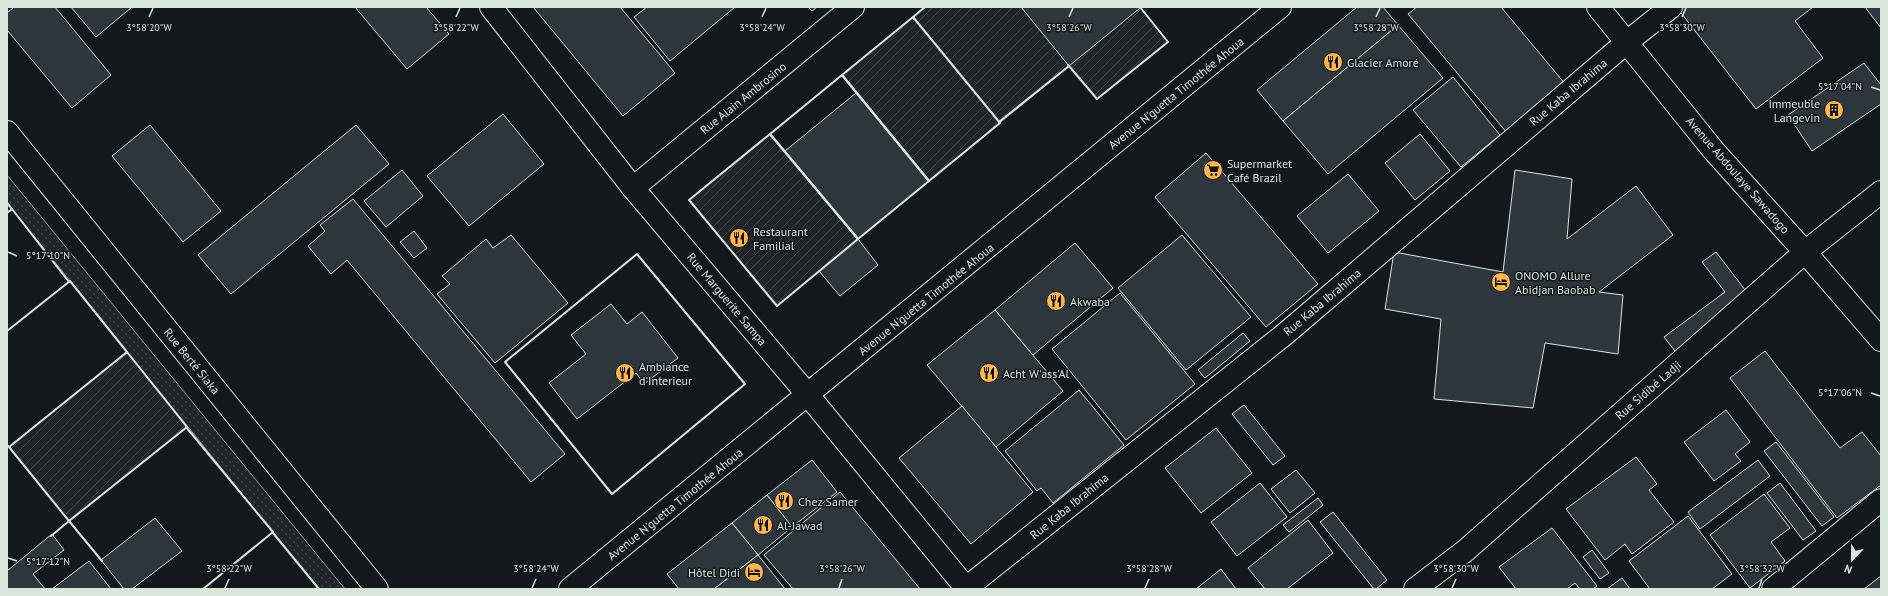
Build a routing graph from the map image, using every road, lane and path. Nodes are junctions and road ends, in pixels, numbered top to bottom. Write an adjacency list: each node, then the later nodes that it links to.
1 (491, 7): 8 (street, Rue Marguerite Sampa)
2 (853, 7): 8 (street, Rue Alain Ambrosino)
3 (1280, 7): 12 (street, Avenue N'guetta Timothée Ahoua)
4 (1598, 7): 6 (street, Avenue Abdoulaye Sawadogo)
5 (1671, 7): 6 (street, Rue Kaba Ibrahima)
6 (1627, 42): 10 (street, Avenue Abdoulaye Sawadogo); 16 (street, Rue Kaba Ibrahima)
7 (7, 132): 14 (street, Rue Berté Siaka)
8 (633, 188): 12 (street, Rue Marguerite Sampa)
9 (1881, 192): 10 (street, Rue Sidibé Ladji)
10 (1805, 252): 11 (street, Avenue Abdoulaye Sawadogo); 17 (street, Rue Sidibé Ladji)
11 (1881, 340)
12 (808, 395): 15 (street, Avenue N'guetta Timothée Ahoua); 16 (street, Rue Marguerite Sampa)
13 (1881, 500): 18 (street)
14 (377, 589)
15 (570, 589)
16 (966, 589)
17 (1415, 589)
18 (1773, 589)

